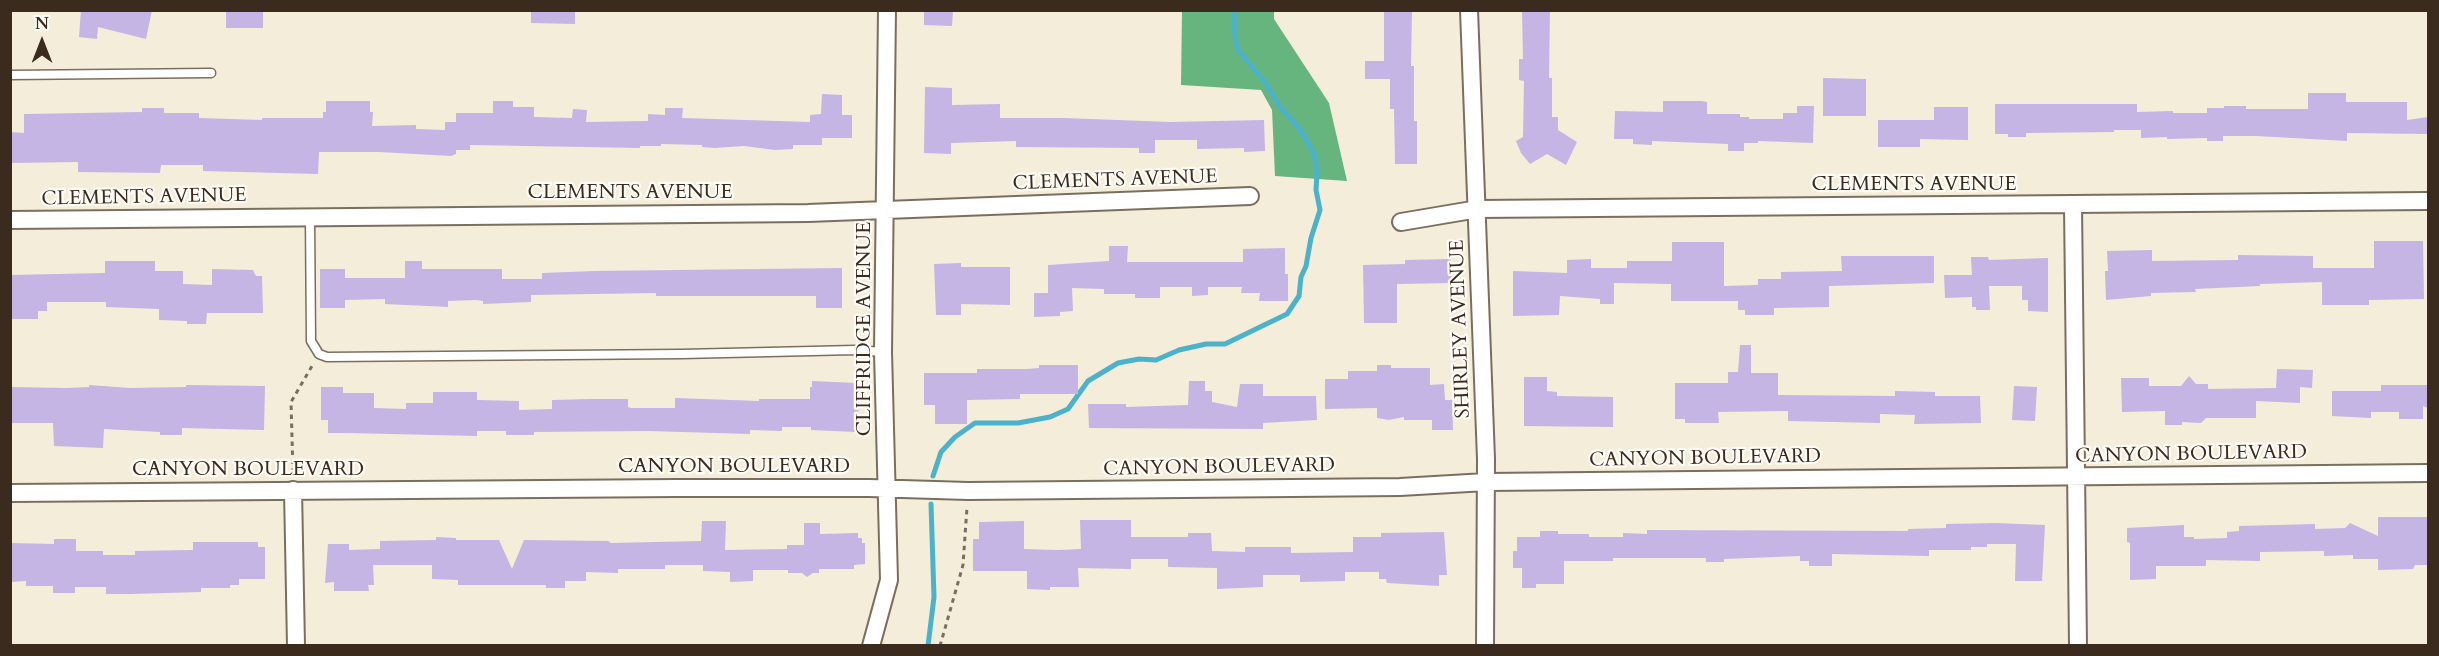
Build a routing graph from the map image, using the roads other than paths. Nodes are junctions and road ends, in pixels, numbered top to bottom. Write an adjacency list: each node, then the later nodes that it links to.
1 (887, 10): 9 (street, CLIFFRIDGE AVENUE)
2 (1469, 10): 8 (street, SHIRLEY AVENUE)
3 (211, 73): 4 (lane)
4 (10, 75)
5 (1250, 196): 9 (street, CLEMENTS AVENUE)
6 (2428, 201): 7 (street, CLEMENTS AVENUE)
7 (2073, 205): 8 (street, CLEMENTS AVENUE); 15 (street)
8 (1478, 209): 12 (street, CLEMENTS AVENUE); 16 (street, SHIRLEY AVENUE)
9 (885, 211): 10 (street, CLEMENTS AVENUE); 13 (street, CLIFFRIDGE AVENUE)
10 (310, 217): 11 (street, CLEMENTS AVENUE); 13 (lane)
11 (10, 220)
12 (1401, 222)
13 (884, 352): 18 (street, CLIFFRIDGE AVENUE)
14 (2428, 473): 15 (street, CANYON BOULEVARD)
15 (2077, 477): 16 (street, CANYON BOULEVARD); 23 (street)
16 (1486, 482): 18 (street, CANYON BOULEVARD); 22 (street, SHIRLEY AVENUE)
17 (294, 490): 18 (street, CANYON BOULEVARD); 19 (street, CANYON BOULEVARD); 20 (street)
18 (888, 490): 21 (street, CLIFFRIDGE AVENUE)
19 (10, 493)
20 (296, 645)
21 (871, 645)
22 (1485, 645)
23 (2078, 645)

